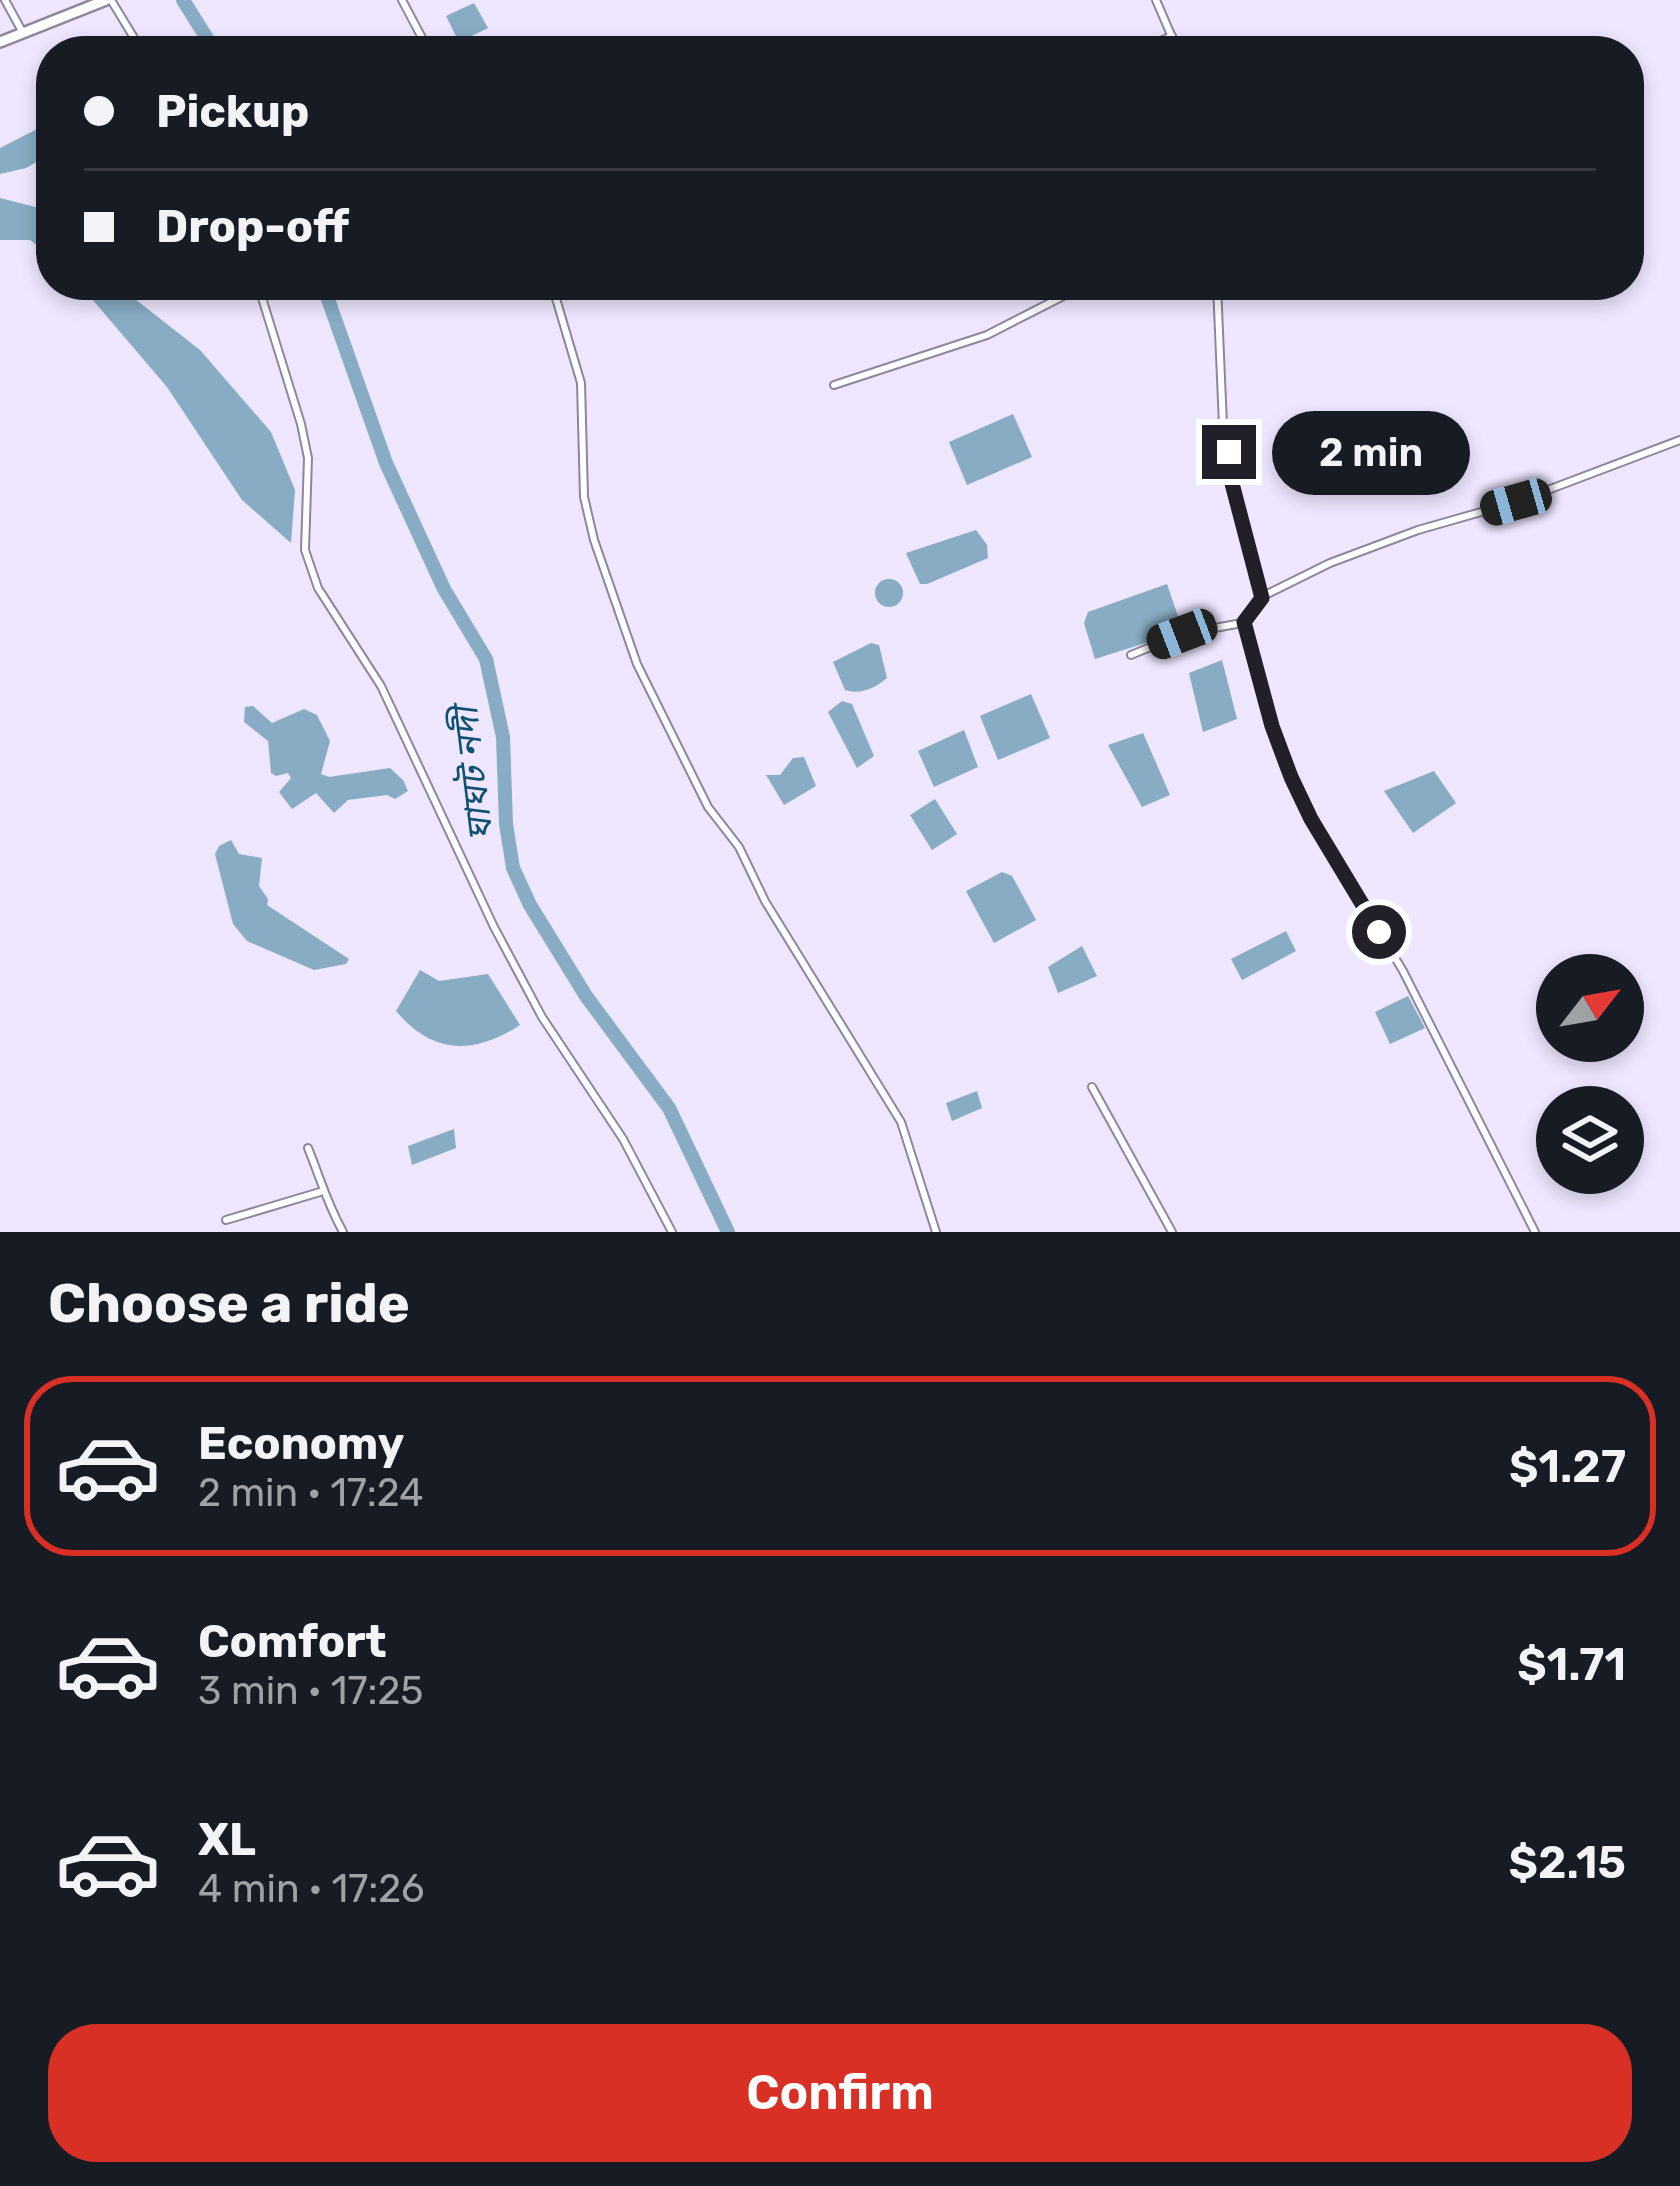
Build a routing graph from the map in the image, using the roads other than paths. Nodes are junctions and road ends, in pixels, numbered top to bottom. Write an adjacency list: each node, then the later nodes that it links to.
1 (5, 0): 5 (street)
2 (108, 0): 5 (main road); 6 (street)
3 (402, 0): 7 (street)
4 (1156, 0): 8 (street)
5 (23, 33): 9 (main road)
6 (132, 36)
7 (421, 36)
8 (1172, 36)
9 (0, 42)
10 (263, 300): 24 (street)
11 (556, 300): 25 (street)
12 (1056, 300): 14 (street)
13 (1218, 300): 16 (street)
14 (834, 385)
15 (1680, 440): 16 (street)
16 (1262, 598): 17 (street)
17 (1244, 622): 18 (street); 27 (street)
18 (1131, 655)
19 (1092, 1087): 26 (street)
20 (308, 1148): 21 (street)
21 (320, 1192): 22 (street); 23 (street)
22 (226, 1220)
23 (343, 1232)
24 (672, 1232)
25 (936, 1232)
26 (1172, 1232)
27 (1535, 1232)

